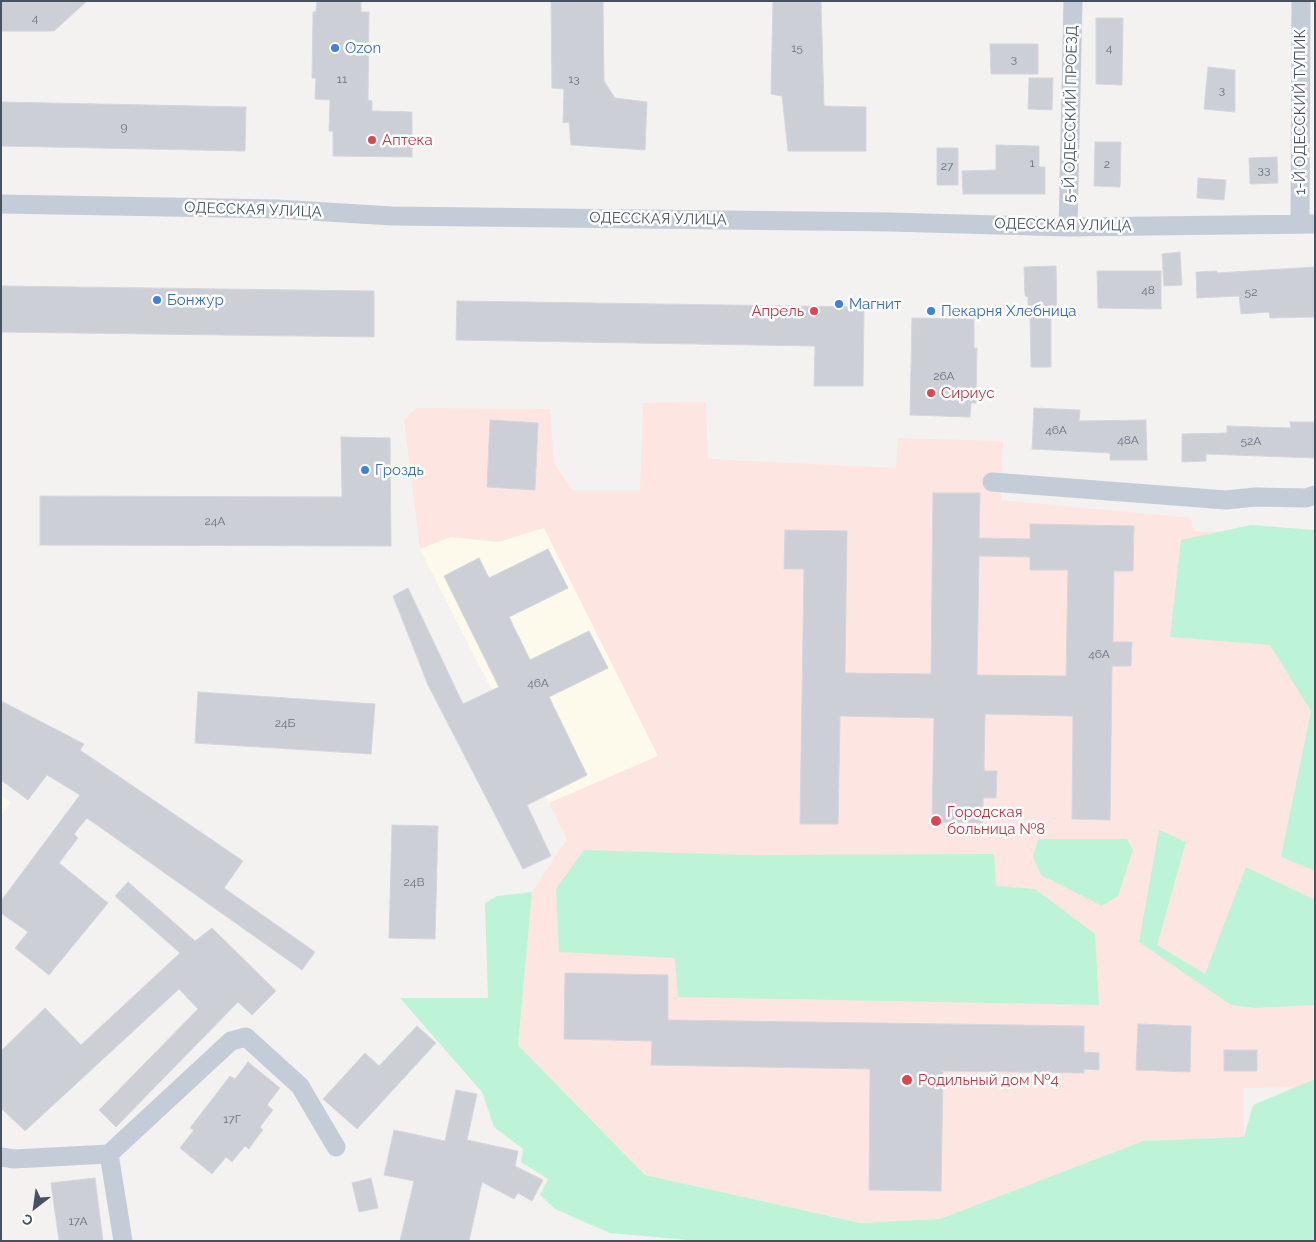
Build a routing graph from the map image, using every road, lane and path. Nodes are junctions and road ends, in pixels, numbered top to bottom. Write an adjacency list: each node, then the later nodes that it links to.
1 (1073, 1): 5 (street, 5-Й ОДЕССКИЙ ПРОЕЗД)
2 (1301, 1): 4 (street, 1-Й ОДЕССКИЙ ТУПИК)
3 (1, 204): 5 (street, ОДЕССКАЯ УЛИЦА)
4 (1307, 224): 5 (street, ОДЕССКАЯ УЛИЦА)
5 (1068, 227)
6 (992, 482): 7 (street)
7 (1315, 496)
8 (336, 1147): 9 (street)
9 (109, 1154): 10 (street); 11 (street)
10 (1, 1156)
11 (123, 1241)

